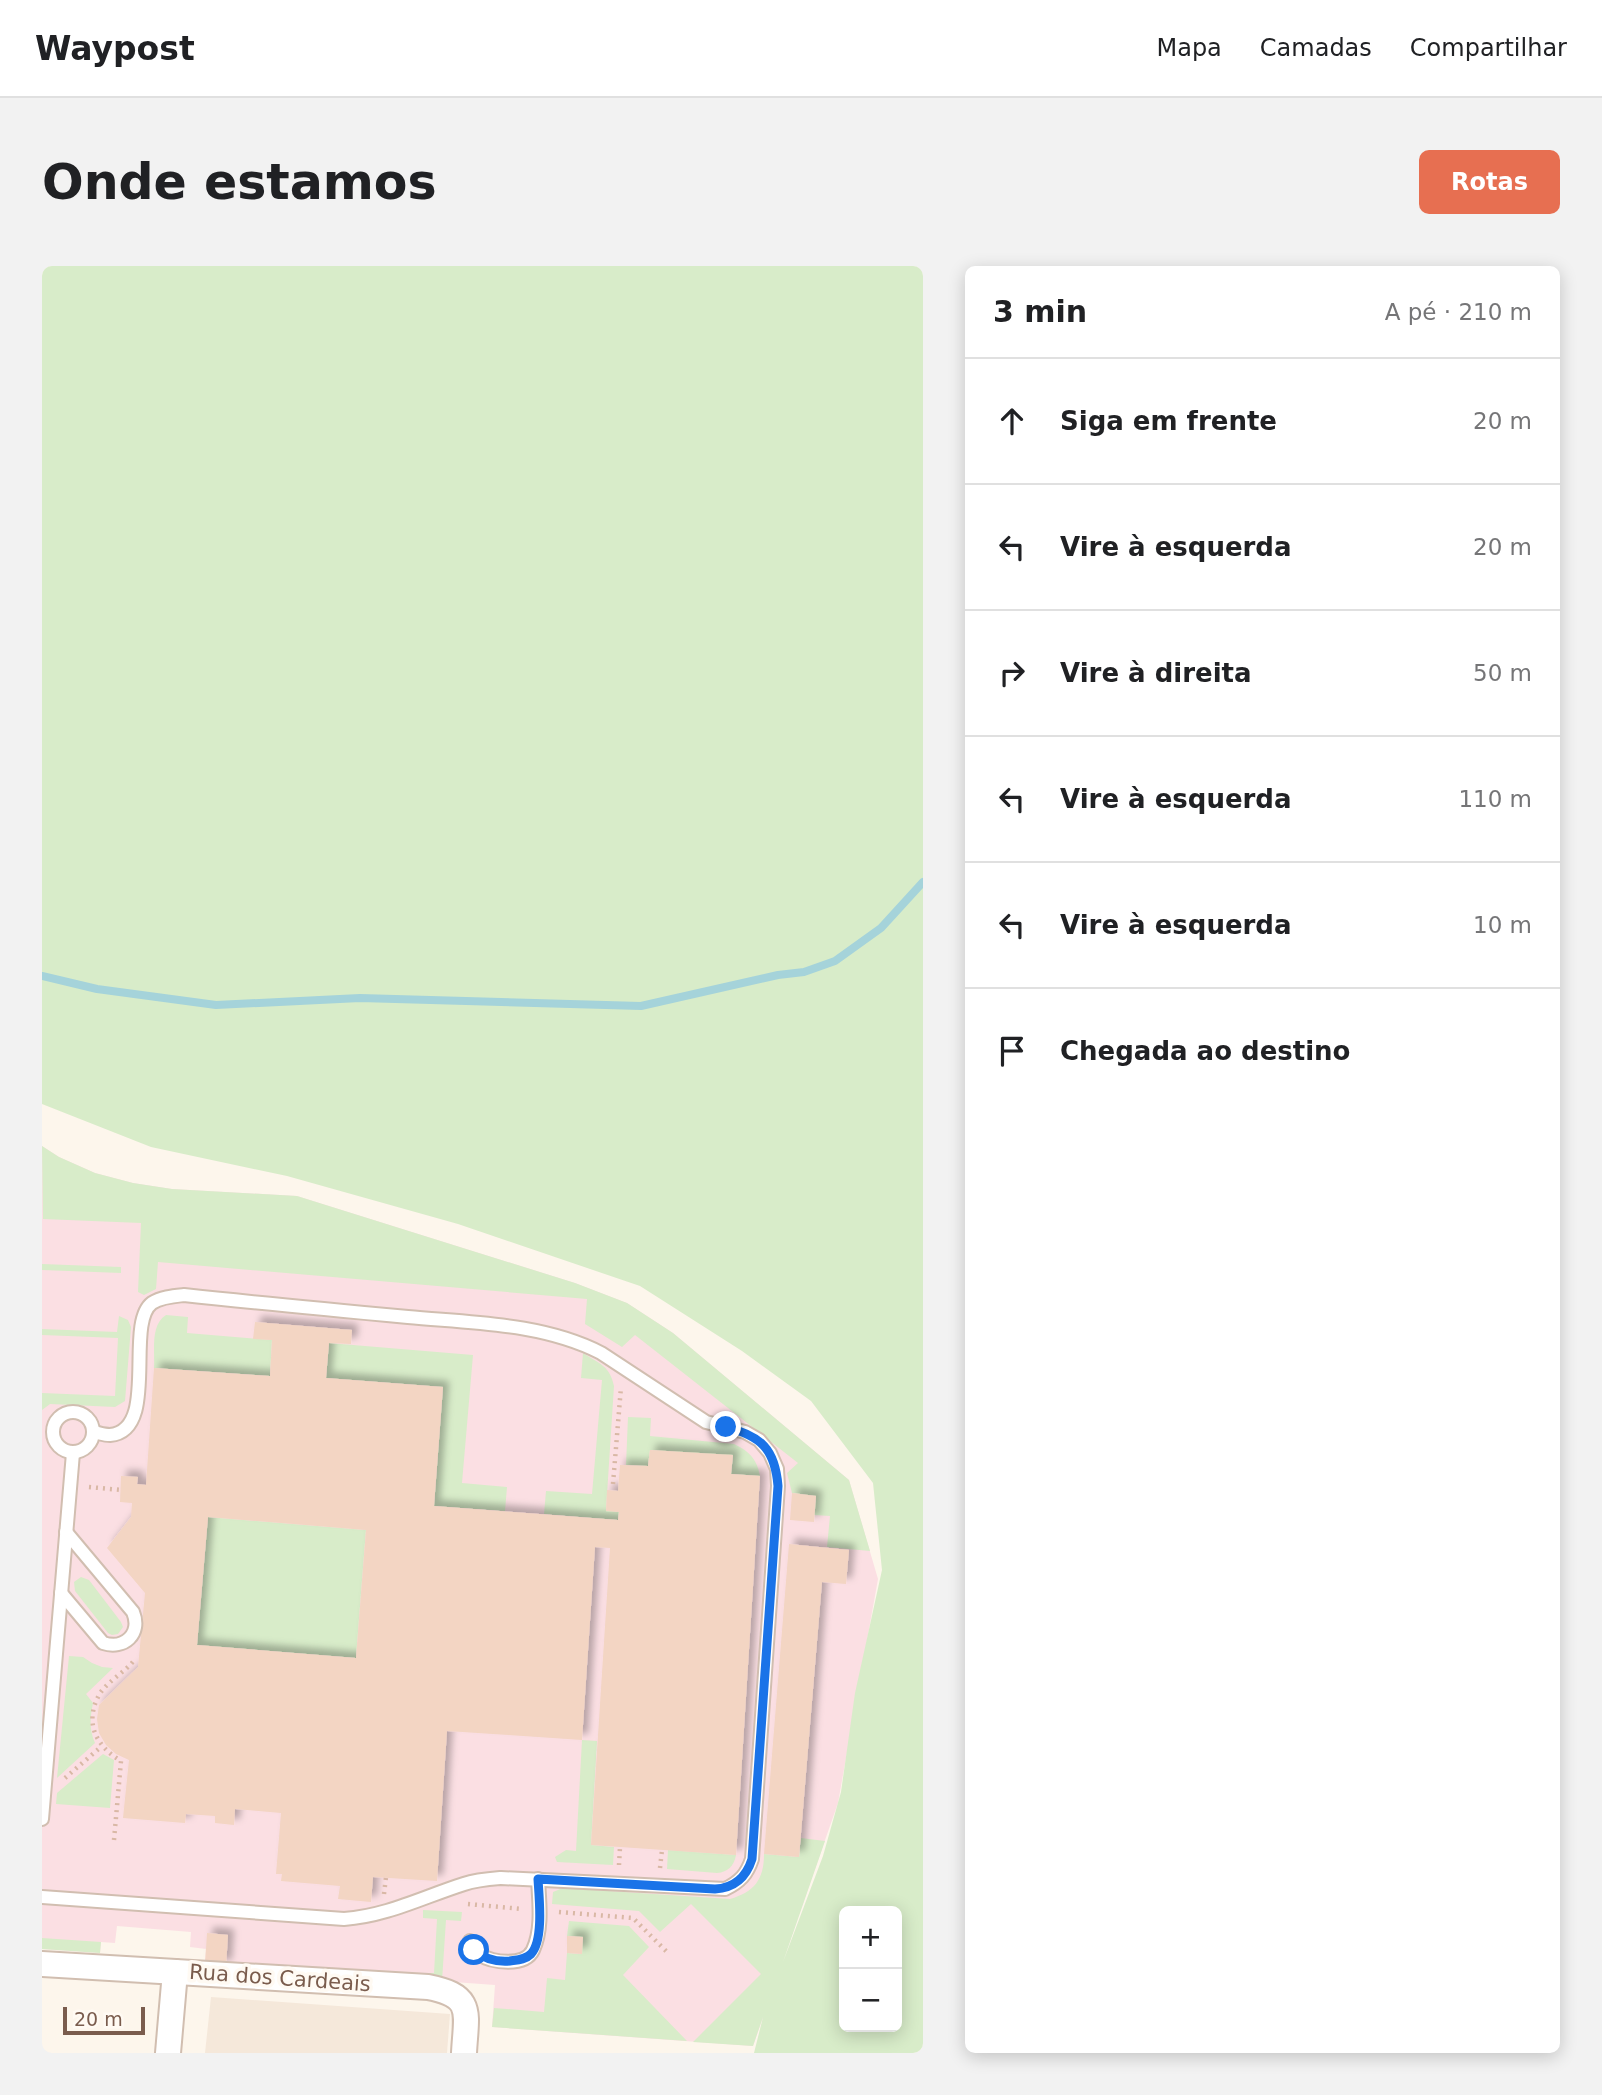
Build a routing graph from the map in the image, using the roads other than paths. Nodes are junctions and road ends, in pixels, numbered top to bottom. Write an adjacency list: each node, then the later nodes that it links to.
1 (47, 1429): 2 (lane); 3 (lane)
2 (93, 1432): 3 (lane); 8 (lane)
3 (73, 1453): 4 (lane)
4 (66, 1532): 5 (lane); 5 (lane)
5 (61, 1593): 6 (lane)
6 (44, 1797): 7 (lane)
7 (42, 1819)
8 (538, 1879): 9 (lane); 10 (lane)
9 (42, 1898)
10 (470, 1941)
11 (42, 1964): 12 (street, Rua dos Cardeais)
12 (175, 1972): 13 (street); 14 (street, Rua dos Cardeais)
13 (168, 2053)
14 (464, 2053)

